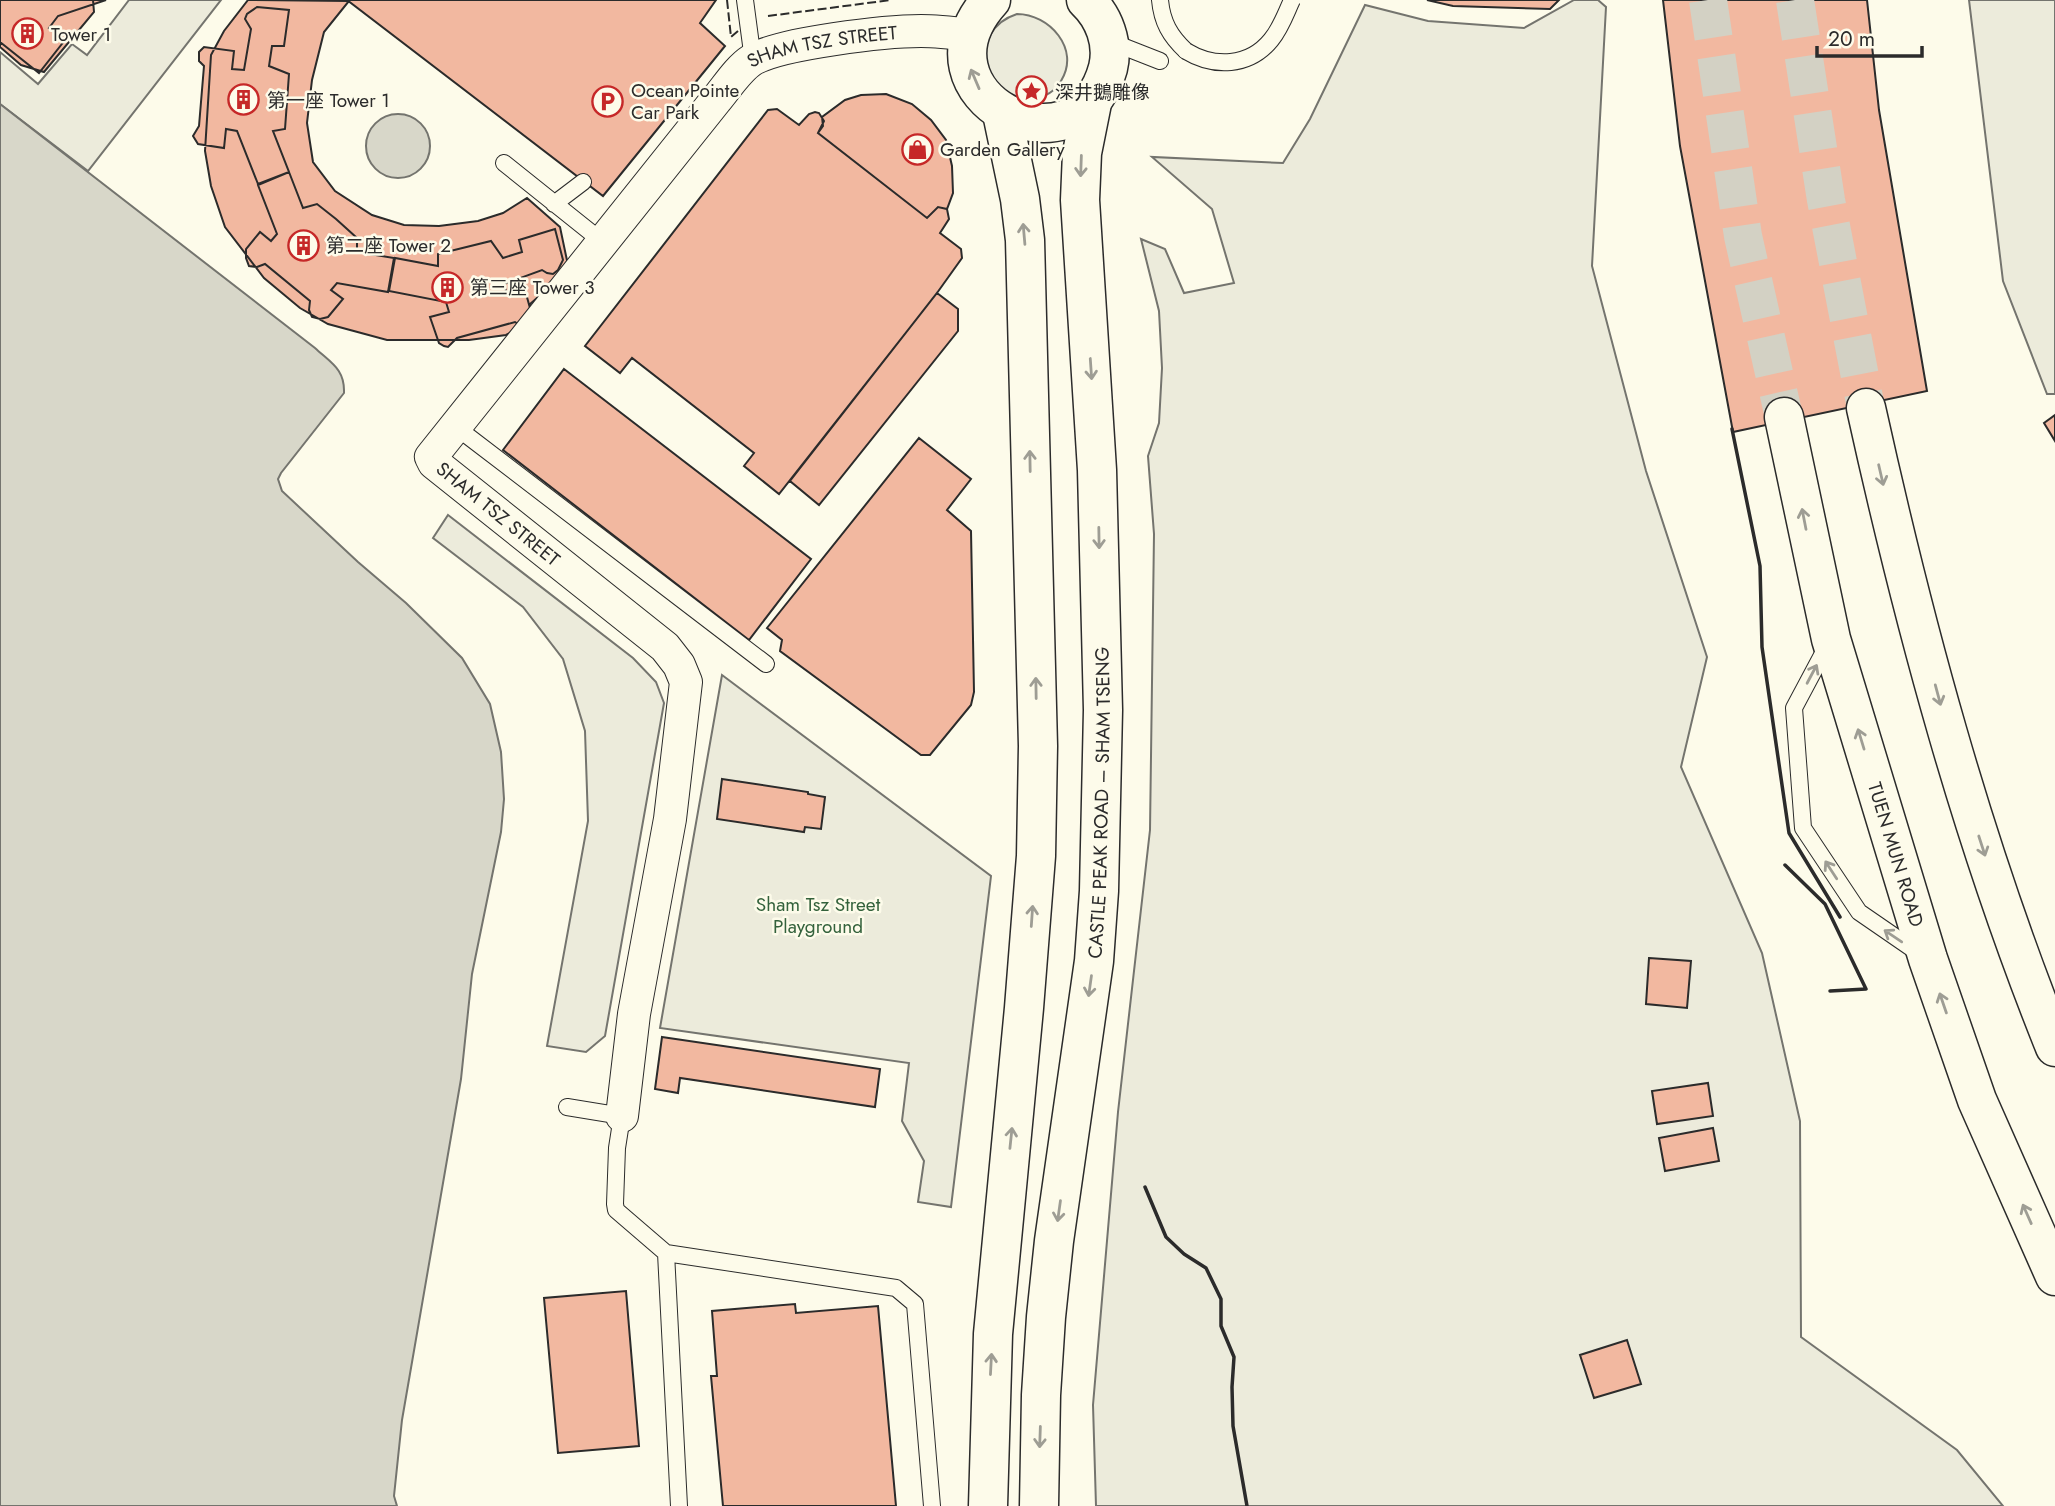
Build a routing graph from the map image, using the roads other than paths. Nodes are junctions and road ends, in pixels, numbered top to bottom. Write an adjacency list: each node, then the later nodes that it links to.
1 (745, 0): 8 (lane)
2 (991, 0): 6 (main road)
3 (1160, 0): 4 (lane, bridge)
4 (1292, 0)
5 (1089, 2): 7 (main road)
6 (970, 35): 8 (street, SHAM TSZ STREET); 11 (main road, one-way to 6)
7 (1109, 41): 9 (lane); 10 (main road, CASTLE PEAK ROAD – SHAM TSENG)
8 (753, 60): 15 (street, SHAM TSZ STREET)
9 (1160, 61)
10 (1093, 99): 11 (main road); 30 (main road, CASTLE PEAK ROAD – SHAM TSENG, one-way to 30)
11 (1002, 113): 29 (main road, one-way to 11)
12 (503, 163): 14 (lane)
13 (583, 182): 14 (lane)
14 (554, 204): 15 (lane)
15 (604, 243): 18 (street, SHAM TSZ STREET)
16 (1866, 408): 22 (main road, one-way to 22)
17 (1784, 417): 19 (main road, TUEN MUN ROAD, one-way to 17)
18 (456, 426): 20 (lane); 24 (street, SHAM TSZ STREET)
19 (1831, 639): 21 (main road, TUEN MUN ROAD, one-way to 19); 21 (lane, one-way to 19)
20 (766, 664)
21 (1928, 959): 26 (main road, TUEN MUN ROAD, one-way to 21)
22 (2055, 1047)
23 (567, 1107): 24 (lane)
24 (622, 1116): 25 (lane)
25 (666, 1253): 27 (lane); 28 (lane)
26 (2055, 1276)
27 (679, 1506)
28 (932, 1506)
29 (988, 1506)
30 (1040, 1506)

